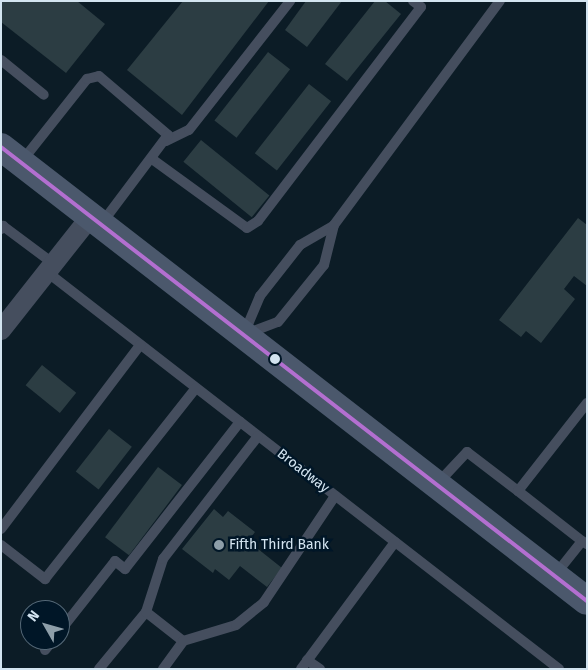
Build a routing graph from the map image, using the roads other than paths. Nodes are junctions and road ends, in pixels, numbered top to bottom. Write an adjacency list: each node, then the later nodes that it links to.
1 (290, 1): 6 (lane)
2 (413, 1): 8 (lane)
3 (500, 1): 10 (lane)
4 (1, 60): 5 (lane)
5 (44, 95)
6 (166, 141): 7 (lane); 8 (lane)
7 (11, 154): 9 (main road)
8 (152, 158): 9 (lane)
9 (96, 220): 12 (street); 14 (main road)
10 (334, 225): 14 (lane); 14 (lane)
11 (1, 229): 12 (lane, Broadway)
12 (50, 268): 13 (street); 15 (lane, Broadway)
13 (1, 330)
14 (243, 335): 20 (main road)
15 (140, 345): 16 (lane, Broadway); 23 (lane)
16 (196, 388): 18 (lane, Broadway); 26 (lane)
17 (587, 403): 21 (lane)
18 (240, 422): 19 (lane, Broadway); 30 (lane)
19 (258, 436): 22 (lane, Broadway); 29 (lane)
20 (436, 485): 21 (lane); 27 (main road)
21 (518, 491): 25 (lane)
22 (335, 496): 24 (lane, Broadway); 31 (lane)
23 (1, 529)
24 (395, 542): 32 (lane); 36 (lane, Broadway)
25 (584, 543): 27 (lane)
26 (1, 545)
27 (554, 576): 28 (main road)
28 (587, 601)
29 (146, 612): 31 (lane); 33 (lane)
30 (70, 618)
31 (183, 641): 34 (lane)
32 (304, 665): 35 (lane)
33 (99, 669)
34 (163, 669)
35 (320, 669)
36 (559, 669)

